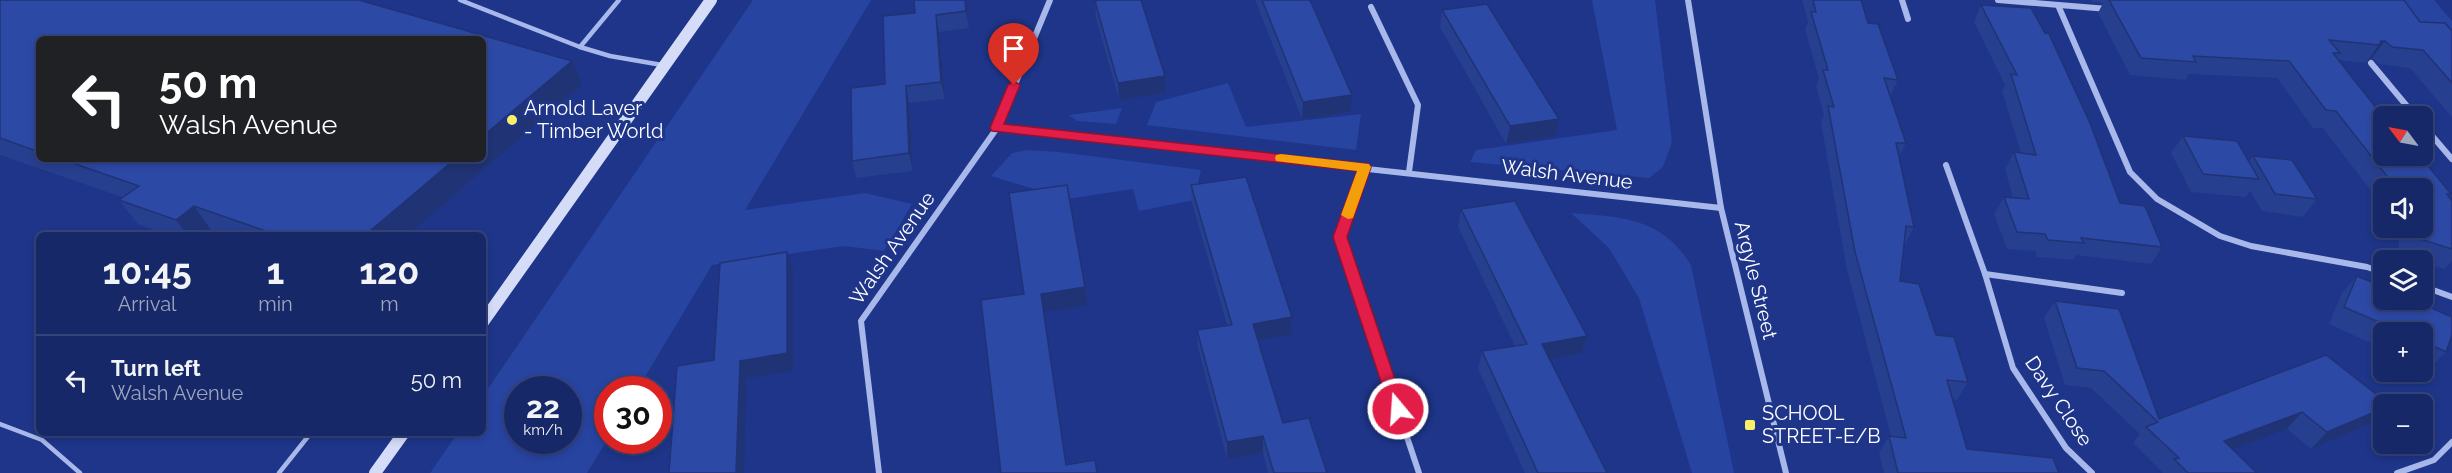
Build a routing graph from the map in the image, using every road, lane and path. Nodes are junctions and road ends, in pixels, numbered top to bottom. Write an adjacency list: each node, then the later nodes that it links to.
1 (460, 0): 12 (lane)
2 (619, 0): 12 (lane)
3 (711, 0): 14 (main road)
4 (1050, 0): 16 (street, Walsh Avenue)
5 (1688, 0): 22 (street, Argyle Street)
6 (1902, 0): 11 (street)
7 (1998, 0): 8 (street)
8 (2058, 5): 10 (street); 23 (street)
9 (1371, 7): 21 (street)
10 (2112, 10)
11 (1908, 19)
12 (580, 47): 14 (lane)
13 (2371, 63): 15 (street)
14 (665, 65): 28 (main road)
15 (2407, 106)
16 (997, 128): 20 (street, Walsh Avenue); 36 (street, Walsh Avenue)
17 (2433, 137): 18 (street)
18 (2452, 159)
19 (1946, 165): 24 (street, Davy Close)
20 (1365, 167): 21 (street, Walsh Avenue); 37 (street)
21 (1409, 172): 22 (street, Walsh Avenue)
22 (1721, 208): 38 (street, Argyle Street)
23 (2373, 269)
24 (1985, 274): 26 (street); 39 (street, Davy Close)
25 (2433, 290): 27 (street)
26 (2122, 293)
27 (2452, 297)
28 (486, 318)
29 (0, 424): 33 (lane)
30 (308, 436): 34 (lane)
31 (402, 436): 35 (main road)
32 (2452, 442): 40 (street)
33 (80, 473)
34 (279, 473)
35 (375, 473)
36 (879, 473)
37 (1419, 473)
38 (1786, 473)
39 (2092, 473)
40 (2397, 473)

